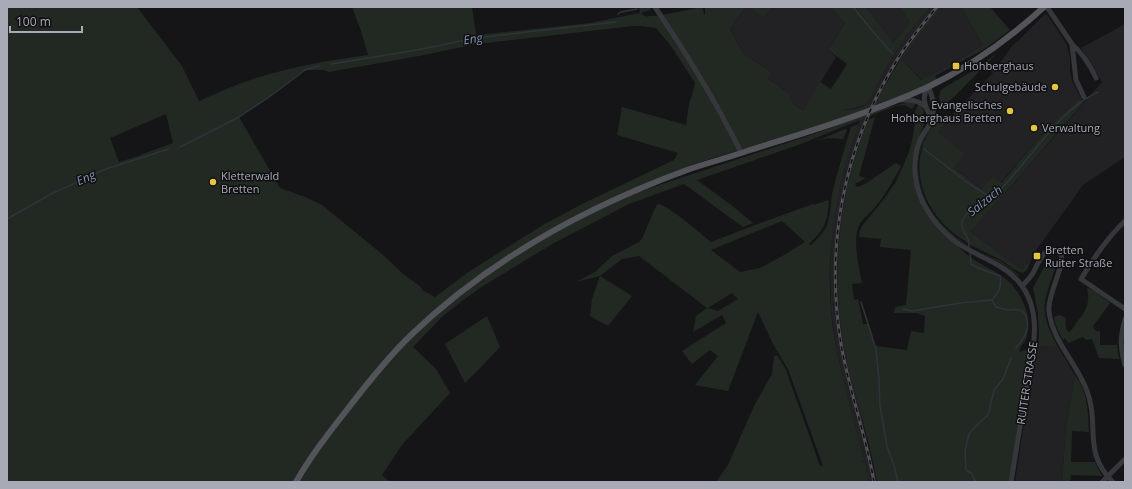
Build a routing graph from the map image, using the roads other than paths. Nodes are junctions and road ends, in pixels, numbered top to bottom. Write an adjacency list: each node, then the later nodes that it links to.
1 (654, 7): 11 (street)
2 (1044, 7): 6 (main road)
3 (1047, 7): 4 (street)
4 (1072, 44): 5 (street); 7 (street)
5 (1096, 78)
6 (928, 86): 8 (main road); 9 (street); 10 (street, RUITER STRASSE)
7 (1084, 97)
8 (896, 100): 9 (street); 11 (main road)
9 (926, 107): 10 (street)
10 (931, 117): 13 (street, RUITER STRASSE)
11 (741, 153): 19 (main road)
12 (1125, 221): 14 (street)
13 (1022, 286): 18 (street); 20 (street, RUITER STRASSE)
14 (1125, 309)
15 (1125, 319): 16 (street)
16 (1125, 364)
17 (1125, 459): 18 (street)
18 (1108, 476): 21 (street); 22 (street)
19 (296, 482)
20 (1011, 482)
21 (1102, 482)
22 (1113, 482)

